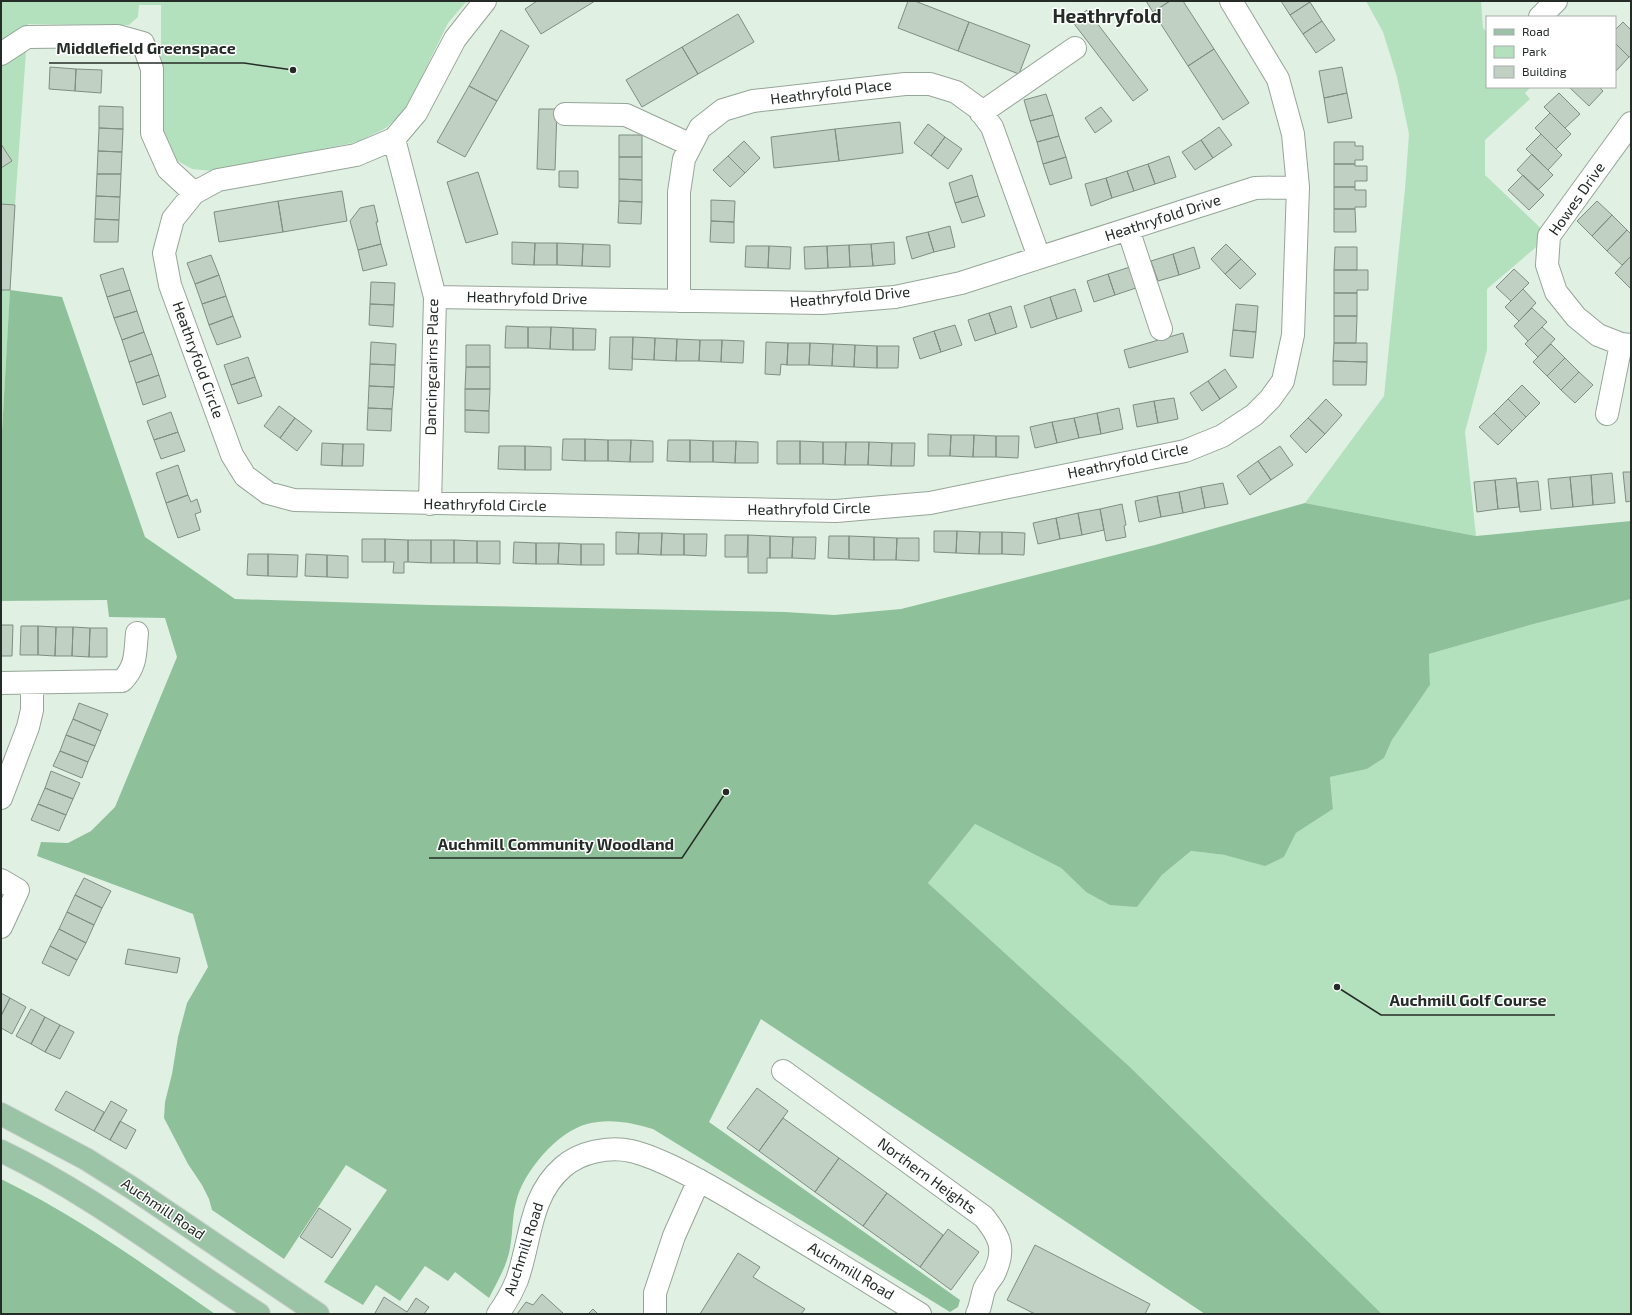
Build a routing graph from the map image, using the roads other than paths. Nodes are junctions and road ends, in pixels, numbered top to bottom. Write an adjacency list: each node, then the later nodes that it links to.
1 (485, 1): 10 (street, Heathryfold Circle)
2 (1231, 1): 12 (street, Heathryfold Circle)
3 (1556, 1): 4 (street)
4 (1541, 16)
5 (1075, 48): 7 (street)
6 (1, 54): 13 (street)
7 (981, 113): 11 (street, Heathryfold Place); 15 (street, Heathryfold Place)
8 (565, 114): 11 (street)
9 (1631, 123): 19 (street, Howes Drive)
10 (394, 139): 13 (street, Heathryfold Circle); 16 (street, Dancingcairns Place)
11 (691, 145): 17 (street, Heathryfold Place)
12 (1298, 187): 14 (street, Heathryfold Drive); 21 (street, Heathryfold Circle)
13 (194, 193): 21 (street, Heathryfold Circle)
14 (1128, 229): 15 (street, Heathryfold Drive); 18 (street)
15 (1039, 257): 17 (street, Heathryfold Drive)
16 (435, 297): 17 (street, Heathryfold Drive); 21 (street, Dancingcairns Place)
17 (679, 301)
18 (1161, 329)
19 (1626, 344): 20 (street, Howes Drive)
20 (1607, 414)
21 (430, 504)
22 (136, 633): 24 (street)
23 (1, 683): 24 (street)
24 (32, 683): 25 (street)
25 (1, 798)
26 (1, 880): 27 (street)
27 (1, 927)
28 (783, 1071): 37 (street, Northern Heights)
29 (1, 1114): 33 (main road, Auchmill Road)
30 (1, 1151): 32 (main road)
31 (699, 1180): 34 (street, Auchmill Road); 35 (street); 36 (street, Auchmill Road)
32 (259, 1314)
33 (318, 1314)
34 (498, 1314)
35 (655, 1314)
36 (920, 1314)
37 (977, 1314)

